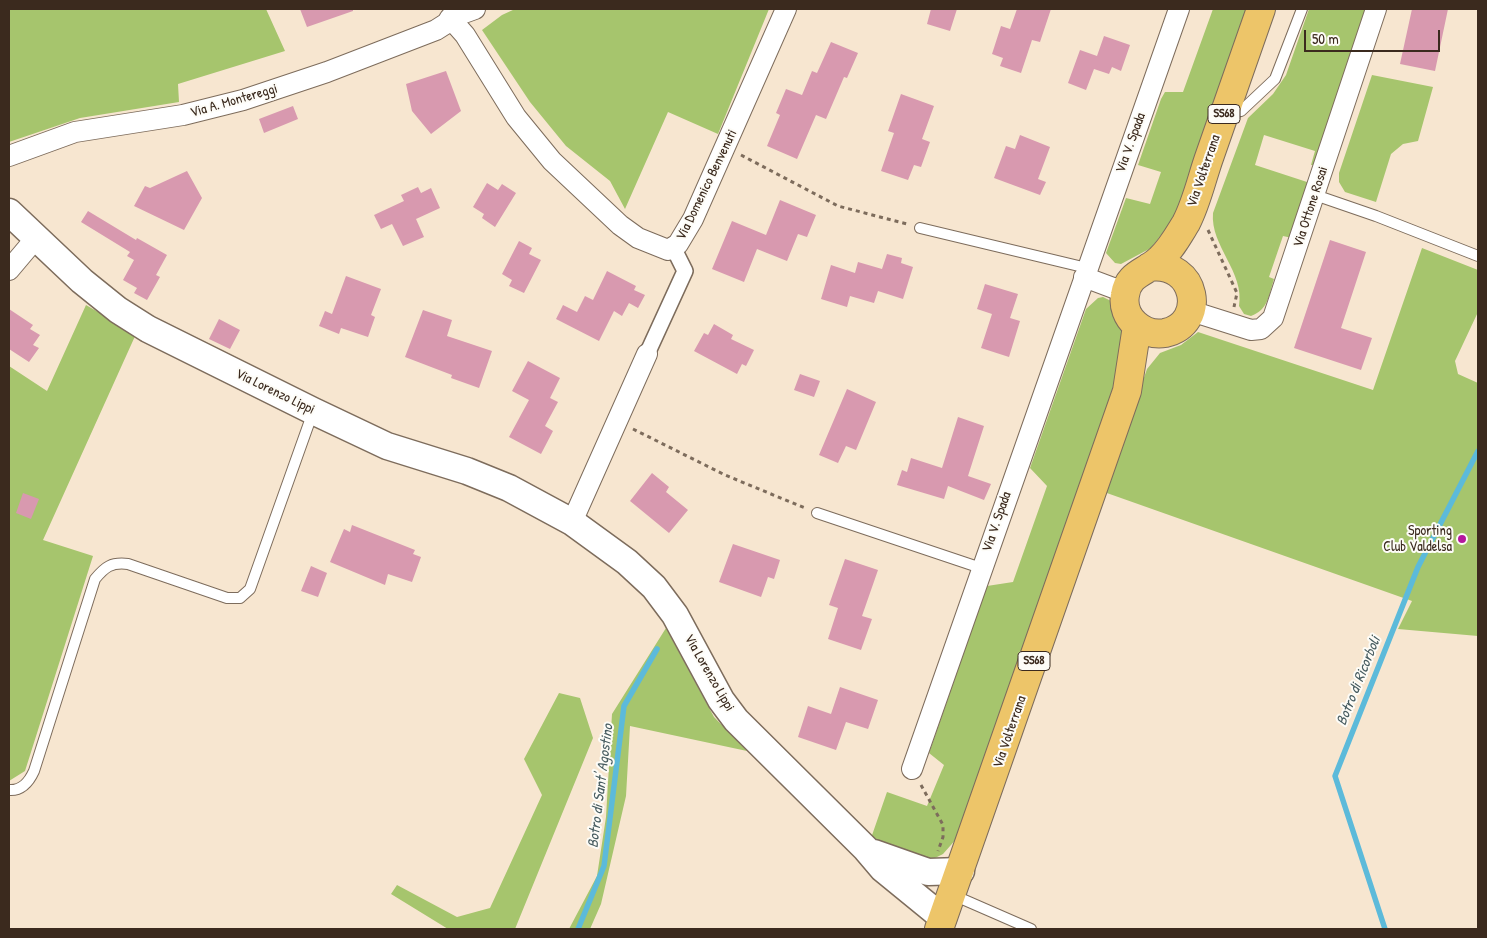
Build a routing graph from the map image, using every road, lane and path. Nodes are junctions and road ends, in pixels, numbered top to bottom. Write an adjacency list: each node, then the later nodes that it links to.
1 (475, 9): 7 (street, Via A. Montereggi)
2 (786, 9): 9 (street, Via Domenico Benvenuti)
3 (1179, 9): 20 (street, Via V. Spada)
4 (1261, 9): 8 (main road, Via Volterrana / SS68)
5 (1302, 9): 8 (lane)
6 (1376, 9): 11 (street, Via Ottone Rosai)
7 (450, 13): 10 (street, Via A. Montereggi); 16 (street, Via Domenico Benvenuti)
8 (1224, 114): 13 (main road, Via Volterrana / SS68)
9 (726, 148): 14 (path); 16 (street, Via Domenico Benvenuti)
10 (9, 156)
11 (1315, 195): 17 (lane); 23 (street, Via Ottone Rosai)
12 (9, 212): 15 (street, Via Lorenzo Lippi)
13 (1197, 220): 18 (main road, Via Volterrana / SS68); 21 (main road, Via Volterrana / SS68); 24 (path)
14 (920, 228): 20 (lane)
15 (36, 238): 19 (street); 29 (street, Via Lorenzo Lippi)
16 (674, 249): 27 (street)
17 (1478, 256)
18 (1149, 267): 21 (main road); 22 (main road, Via Volterrana / SS68)
19 (9, 270)
20 (1085, 272): 22 (street); 33 (street, Via V. Spada)
21 (1179, 273): 23 (main road)
22 (1126, 288): 25 (main road)
23 (1190, 311): 26 (main road, Via Volterrana / SS68)
24 (1232, 312)
25 (1137, 326): 26 (main road); 28 (main road, Via Volterrana / SS68)
26 (1164, 333): 28 (main road, Via Volterrana / SS68)
27 (647, 354): 30 (street)
28 (1128, 392): 38 (main road, Via Volterrana / SS68)
29 (313, 411): 32 (street, Via Lorenzo Lippi); 35 (lane)
30 (616, 421): 31 (path); 32 (street)
31 (817, 513): 33 (lane)
32 (572, 522): 36 (street, Via Lorenzo Lippi)
33 (981, 568): 34 (street, Via V. Spada)
34 (912, 769): 37 (path)
35 (9, 790)
36 (866, 849): 38 (street, Via Lorenzo Lippi); 38 (street, Via Lorenzo Lippi)
37 (934, 860)
38 (949, 903): 39 (lane)
39 (1031, 929)

